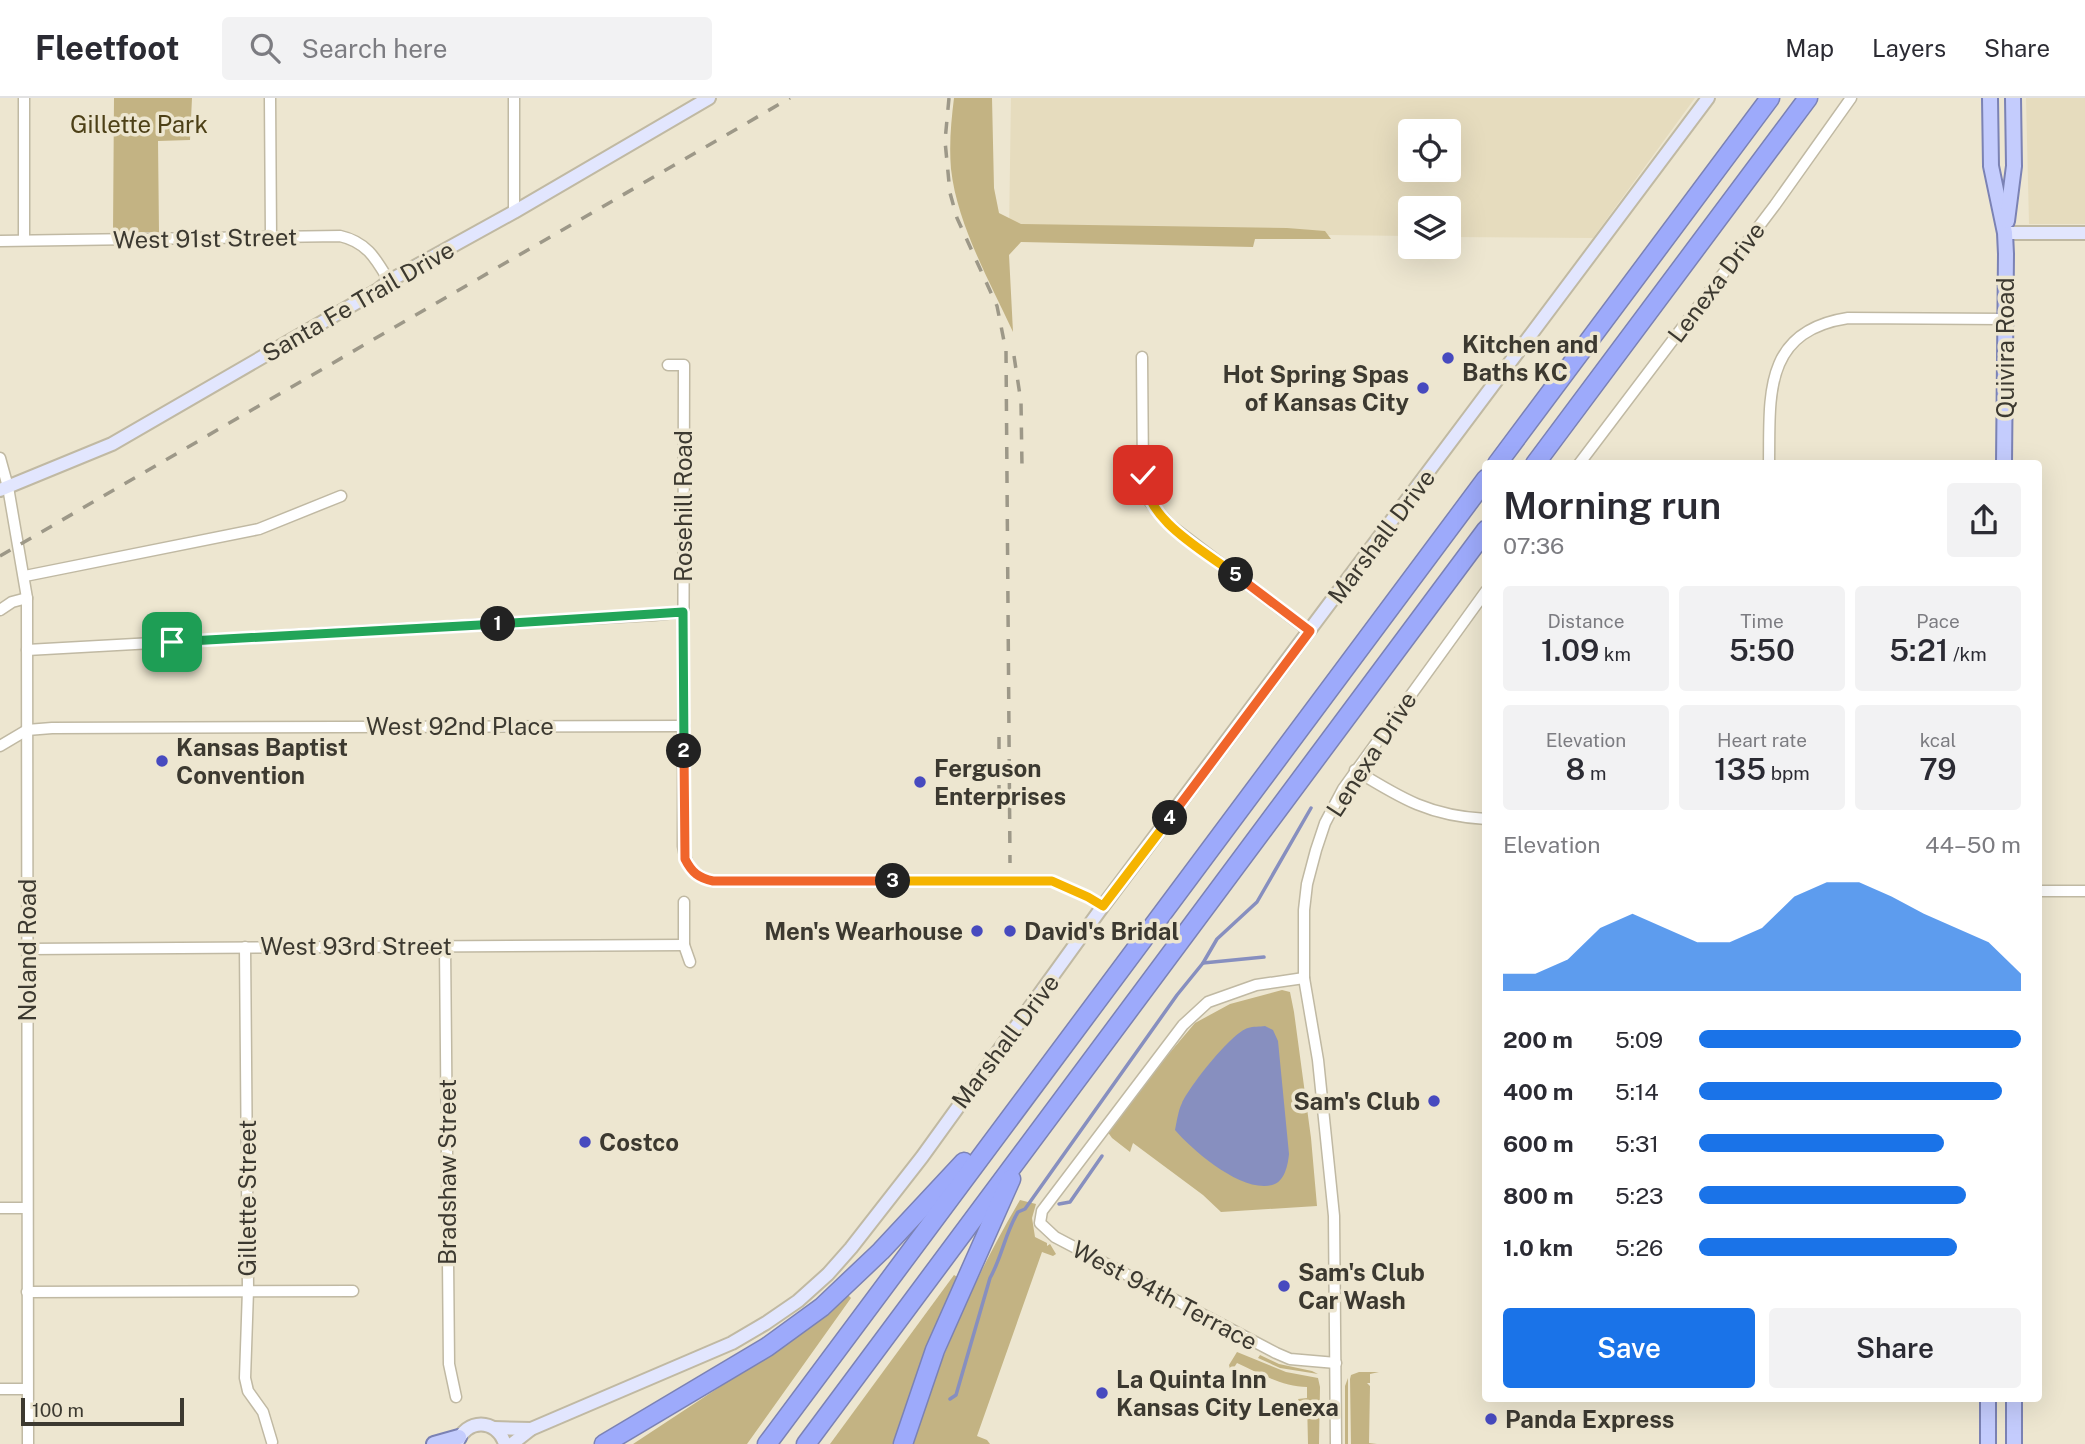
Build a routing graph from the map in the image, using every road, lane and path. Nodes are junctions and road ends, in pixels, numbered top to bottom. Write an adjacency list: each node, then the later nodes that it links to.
1 (24, 98): 17 (street)
2 (270, 98): 16 (street)
3 (514, 98): 13 (street)
4 (685, 98): 12 (street)
5 (709, 98): 12 (street, Santa Fe Trail Drive)
6 (1708, 98): 38 (street, Marshall Drive)
7 (1770, 98): 24 (highway)
8 (1808, 98): 25 (highway)
9 (1851, 98): 26 (street, Lenexa Drive)
10 (1990, 98): 14 (main road, Quivira Road)
11 (2013, 98): 14 (main road, Quivira Road)
12 (686, 112): 13 (street, Santa Fe Trail Drive)
13 (514, 212): 19 (street, Santa Fe Trail Drive)
14 (2005, 233): 15 (street); 20 (main road, Quivira Road)
15 (2085, 233)
16 (271, 236): 17 (street, West 91st Street); 19 (street, West 91st Street)
17 (24, 240): 18 (street, West 91st Street)
18 (0, 241)
19 (389, 281): 30 (street, Santa Fe Trail Drive)
20 (2004, 319): 27 (street); 28 (main road, Quivira Road)
21 (1142, 357): 38 (street)
22 (668, 365): 37 (street, Rosehill Road)
23 (0, 458): 30 (street, Noland Road)
24 (1500, 460)
25 (1538, 460)
26 (1582, 460)
27 (1769, 460)
28 (2004, 460)
29 (1482, 484): 55 (highway)
30 (4, 489): 33 (street, Noland Road)
31 (341, 496): 33 (street)
32 (1482, 535): 56 (highway)
33 (25, 576): 35 (street, Noland Road)
34 (1482, 596): 43 (street, Lenexa Drive)
35 (27, 598): 36 (street); 39 (street, Noland Road)
36 (0, 610)
37 (683, 612): 39 (street); 40 (street, Rosehill Road)
38 (1310, 631): 48 (street, Marshall Drive)
39 (27, 650): 41 (street, Noland Road)
40 (684, 726): 41 (street, West 92nd Place); 48 (street, Rosehill Road)
41 (27, 730): 42 (street); 52 (street, Noland Road)
42 (0, 746)
43 (1355, 770): 44 (street); 54 (street, Lenexa Drive)
44 (1482, 819)
45 (2042, 891): 46 (street)
46 (2085, 891)
47 (684, 902): 49 (street)
48 (1103, 906): 69 (street, Marshall Drive)
49 (684, 945): 50 (street, West 93rd Street); 53 (street)
50 (445, 946): 51 (street, West 93rd Street); 65 (street, Bradshaw Street)
51 (245, 947): 52 (street, West 93rd Street); 59 (street, Gillette Street)
52 (27, 948): 58 (street, Noland Road)
53 (690, 962)
54 (1304, 978): 62 (street, Lenexa Drive); 62 (street, West 94th Terrace)
55 (1022, 1101): 76 (highway); 77 (highway)
56 (1023, 1152): 78 (highway); 79 (highway)
57 (0, 1208): 58 (street)
58 (27, 1208): 61 (street, Noland Road)
59 (247, 1290): 60 (street); 61 (street); 71 (street, Gillette Street)
60 (353, 1291)
61 (27, 1292): 64 (street, Noland Road)
62 (1336, 1363): 80 (street, Lenexa Drive)
63 (0, 1389): 64 (street)
64 (27, 1389): 72 (street, Noland Road)
65 (456, 1397)
66 (1988, 1402): 81 (main road)
67 (2014, 1402): 82 (main road)
68 (494, 1428): 69 (street, Marshall Drive); 70 (street, Marshall Drive); 74 (street)
69 (531, 1429): 75 (street, Marshall Drive)
70 (458, 1440): 73 (main road)
71 (272, 1442)
72 (28, 1444)
73 (434, 1444)
74 (505, 1444)
75 (512, 1444)
76 (604, 1444)
77 (767, 1444)
78 (806, 1444)
79 (903, 1444)
80 (1336, 1444)
81 (1988, 1444)
82 (2014, 1444)

